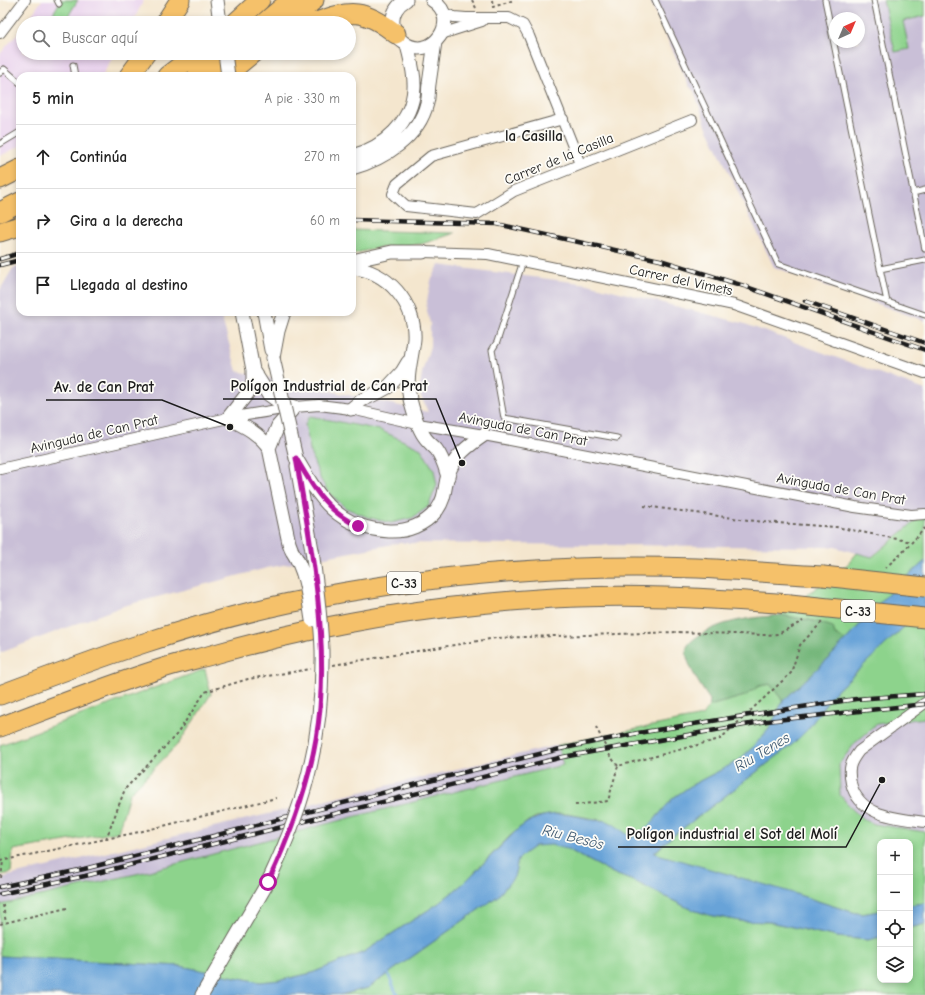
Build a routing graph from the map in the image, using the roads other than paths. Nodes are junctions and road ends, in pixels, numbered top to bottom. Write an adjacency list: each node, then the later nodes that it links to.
1 (25, 0): 20 (street)
2 (180, 0): 13 (highway)
3 (217, 0): 14 (street)
4 (260, 0): 15 (highway)
5 (291, 0): 16 (highway)
6 (314, 0): 17 (highway)
7 (406, 0): 22 (street)
8 (432, 0): 12 (street)
9 (655, 0): 59 (lane)
10 (825, 0): 58 (lane)
11 (874, 0): 47 (lane)
12 (443, 14): 19 (street); 21 (street)
13 (170, 16)
14 (223, 16)
15 (236, 16)
16 (272, 16)
17 (296, 16)
18 (334, 16): 22 (highway)
19 (494, 18): 21 (street); 35 (street)
20 (0, 33)
21 (438, 38): 22 (street); 41 (street)
22 (401, 39): 39 (street)
23 (141, 60): 30 (highway)
24 (188, 60): 31 (highway)
25 (238, 60): 28 (highway)
26 (242, 60): 28 (highway)
27 (72, 65): 29 (lane)
28 (228, 65): 32 (highway)
29 (74, 72)
30 (132, 72)
31 (172, 72)
32 (208, 72)
33 (0, 73): 34 (lane)
34 (16, 80)
35 (563, 120): 40 (street); 40 (street, Carrer de la Casilla)
36 (692, 120): 40 (street, Carrer de la Casilla)
37 (16, 134): 38 (lane)
38 (0, 144)
39 (356, 155)
40 (580, 164)
41 (356, 166)
42 (16, 171): 43 (highway)
43 (0, 179)
44 (16, 185): 46 (highway)
45 (925, 190): 47 (lane)
46 (0, 193)
47 (913, 193): 52 (lane)
48 (16, 204): 49 (highway)
49 (0, 212)
50 (16, 227): 51 (highway)
51 (0, 232)
52 (925, 249)
53 (423, 252): 54 (street); 56 (street, Carrer del Vimets)
54 (356, 260)
55 (925, 260): 58 (lane)
56 (523, 261): 67 (street, Carrer del Vimets); 73 (lane)
57 (356, 269): 65 (street)
58 (880, 269): 59 (lane)
59 (887, 302): 60 (lane)
60 (925, 315)
61 (243, 316): 66 (street)
62 (265, 316): 64 (street)
63 (283, 316): 64 (street)
64 (273, 358): 75 (street, bridge)
65 (410, 359): 69 (street); 71 (street)
66 (253, 370): 68 (street); 70 (street)
67 (925, 373)
68 (295, 407): 69 (street, Avinguda de Can Prat); 70 (street, Avinguda de Can Prat); 74 (street)
69 (351, 408): 71 (street, Avinguda de Can Prat)
70 (228, 418): 74 (street); 76 (street, Avinguda de Can Prat)
71 (418, 424): 72 (street, Avinguda de Can Prat); 77 (street)
72 (484, 435): 77 (street); 78 (street, Avinguda de Can Prat)
73 (617, 438)
74 (269, 448): 81 (street, bridge)
75 (296, 458): 77 (street); 81 (street, bridge)
76 (0, 469)
77 (448, 477)
78 (925, 514)
79 (925, 586): 82 (highway, C-33, bridge)
80 (925, 618): 84 (highway, C-33, bridge)
81 (322, 651): 86 (street, bridge)
82 (0, 695)
83 (925, 703): 85 (street)
84 (0, 727)
85 (925, 822)
86 (202, 995)

